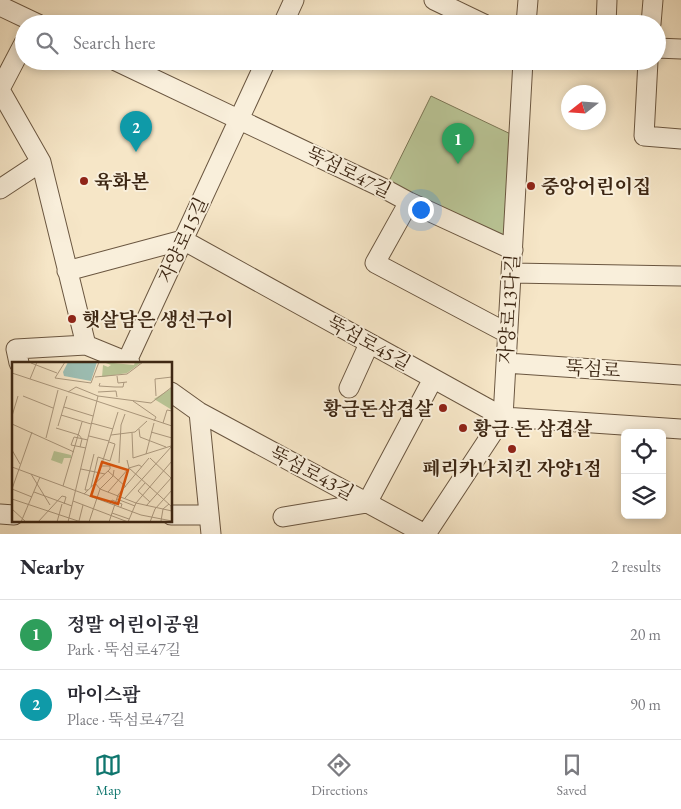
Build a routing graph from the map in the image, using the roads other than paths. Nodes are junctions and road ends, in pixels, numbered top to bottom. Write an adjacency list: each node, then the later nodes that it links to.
1 (294, 0): 8 (street)
2 (434, 0): 9 (street)
3 (528, 0): 10 (street)
4 (607, 0): 11 (street)
5 (653, 0): 12 (street)
6 (0, 6): 7 (street)
7 (19, 15)
8 (287, 15)
9 (465, 15)
10 (527, 15)
11 (606, 15)
12 (652, 15)
13 (666, 48): 14 (street)
14 (681, 49)
15 (15, 61): 20 (street)
16 (135, 70): 21 (street, 뚝섬로47길)
17 (262, 70): 21 (street)
18 (523, 70): 27 (street, 자양로13다길)
19 (648, 70): 22 (street)
20 (0, 90): 23 (street)
21 (239, 120): 25 (street, 뚝섬로47길); 26 (street, 자양로15길)
22 (681, 139)
23 (41, 162): 24 (street); 28 (street)
24 (0, 189)
25 (409, 202): 27 (street, 뚝섬로47길); 31 (street)
26 (183, 240): 28 (street); 32 (street, 뚝섬로45길); 35 (street, 자양로15길)
27 (513, 250): 29 (street, 자양로13다길)
28 (68, 271): 33 (street)
29 (512, 273): 30 (street); 31 (street, 자양로13다길)
30 (681, 276)
31 (507, 333): 36 (street, 자양로13다길)
32 (369, 344): 38 (street, 뚝섬로45길); 39 (street)
33 (86, 345): 34 (street, 자양로15길); 35 (street, 자양로15길)
34 (18, 356)
35 (128, 362)
36 (506, 363): 37 (street, 뚝섬로); 42 (street, 자양로13다길)
37 (681, 375)
38 (433, 379): 42 (street, 뚝섬로45길); 44 (street)
39 (349, 388)
40 (172, 393): 41 (street)
41 (199, 412): 44 (street, 뚝섬로43길); 46 (street)
42 (503, 417): 43 (street, 뚝섬로45길); 49 (street)
43 (681, 429)
44 (367, 503): 47 (street); 49 (street, 뚝섬로43길)
45 (172, 515): 46 (street)
46 (209, 515): 48 (street)
47 (283, 517)
48 (211, 534)
49 (425, 534)

